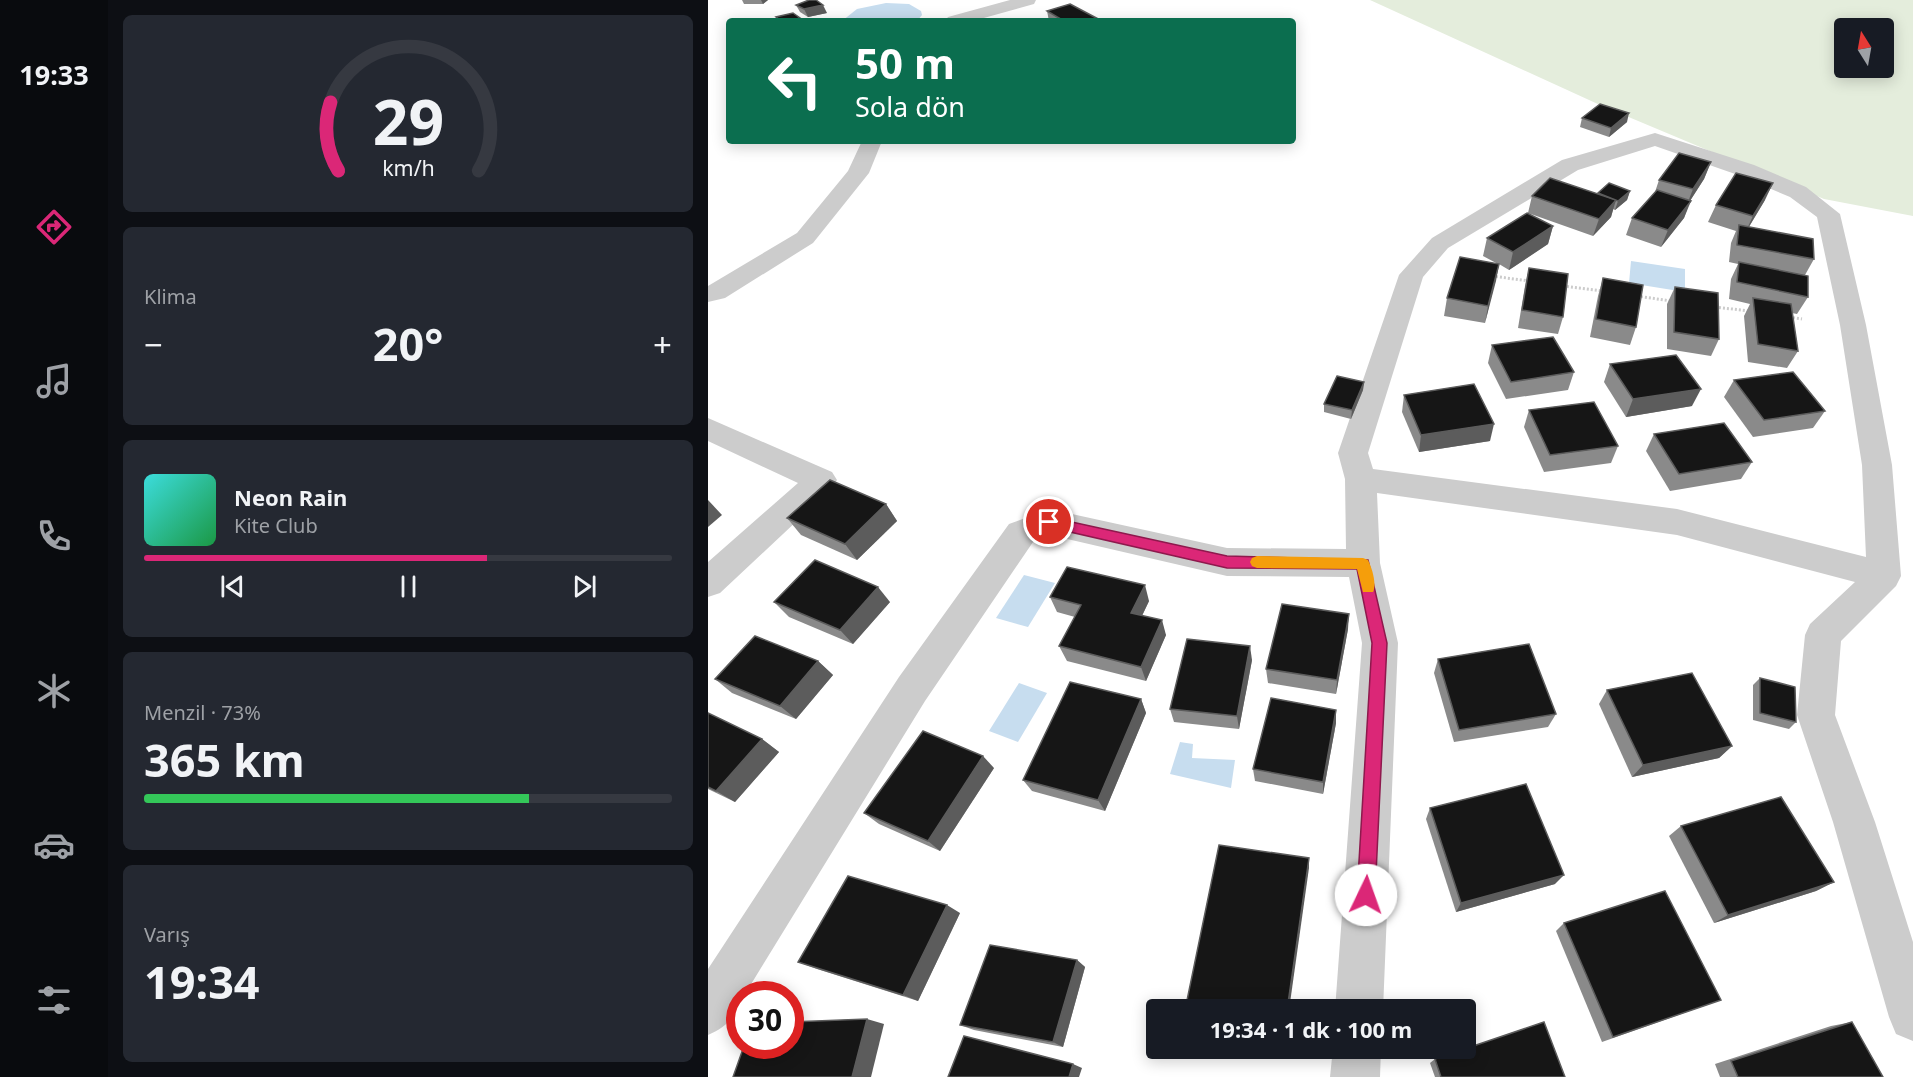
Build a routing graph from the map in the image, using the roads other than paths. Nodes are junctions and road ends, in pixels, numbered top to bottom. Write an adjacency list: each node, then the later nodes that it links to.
1 (1028, 0): 2 (street)
2 (965, 18)
3 (871, 144): 4 (street)
4 (708, 294)
5 (708, 429): 9 (street)
6 (1361, 479): 7 (street); 8 (street); 8 (street)
7 (1363, 564): 10 (street); 11 (street)
8 (1884, 576): 12 (street)
9 (708, 583)
10 (1360, 999)
11 (708, 1011)
12 (1913, 1017)
13 (1356, 1059): 14 (street)
14 (1355, 1077)

